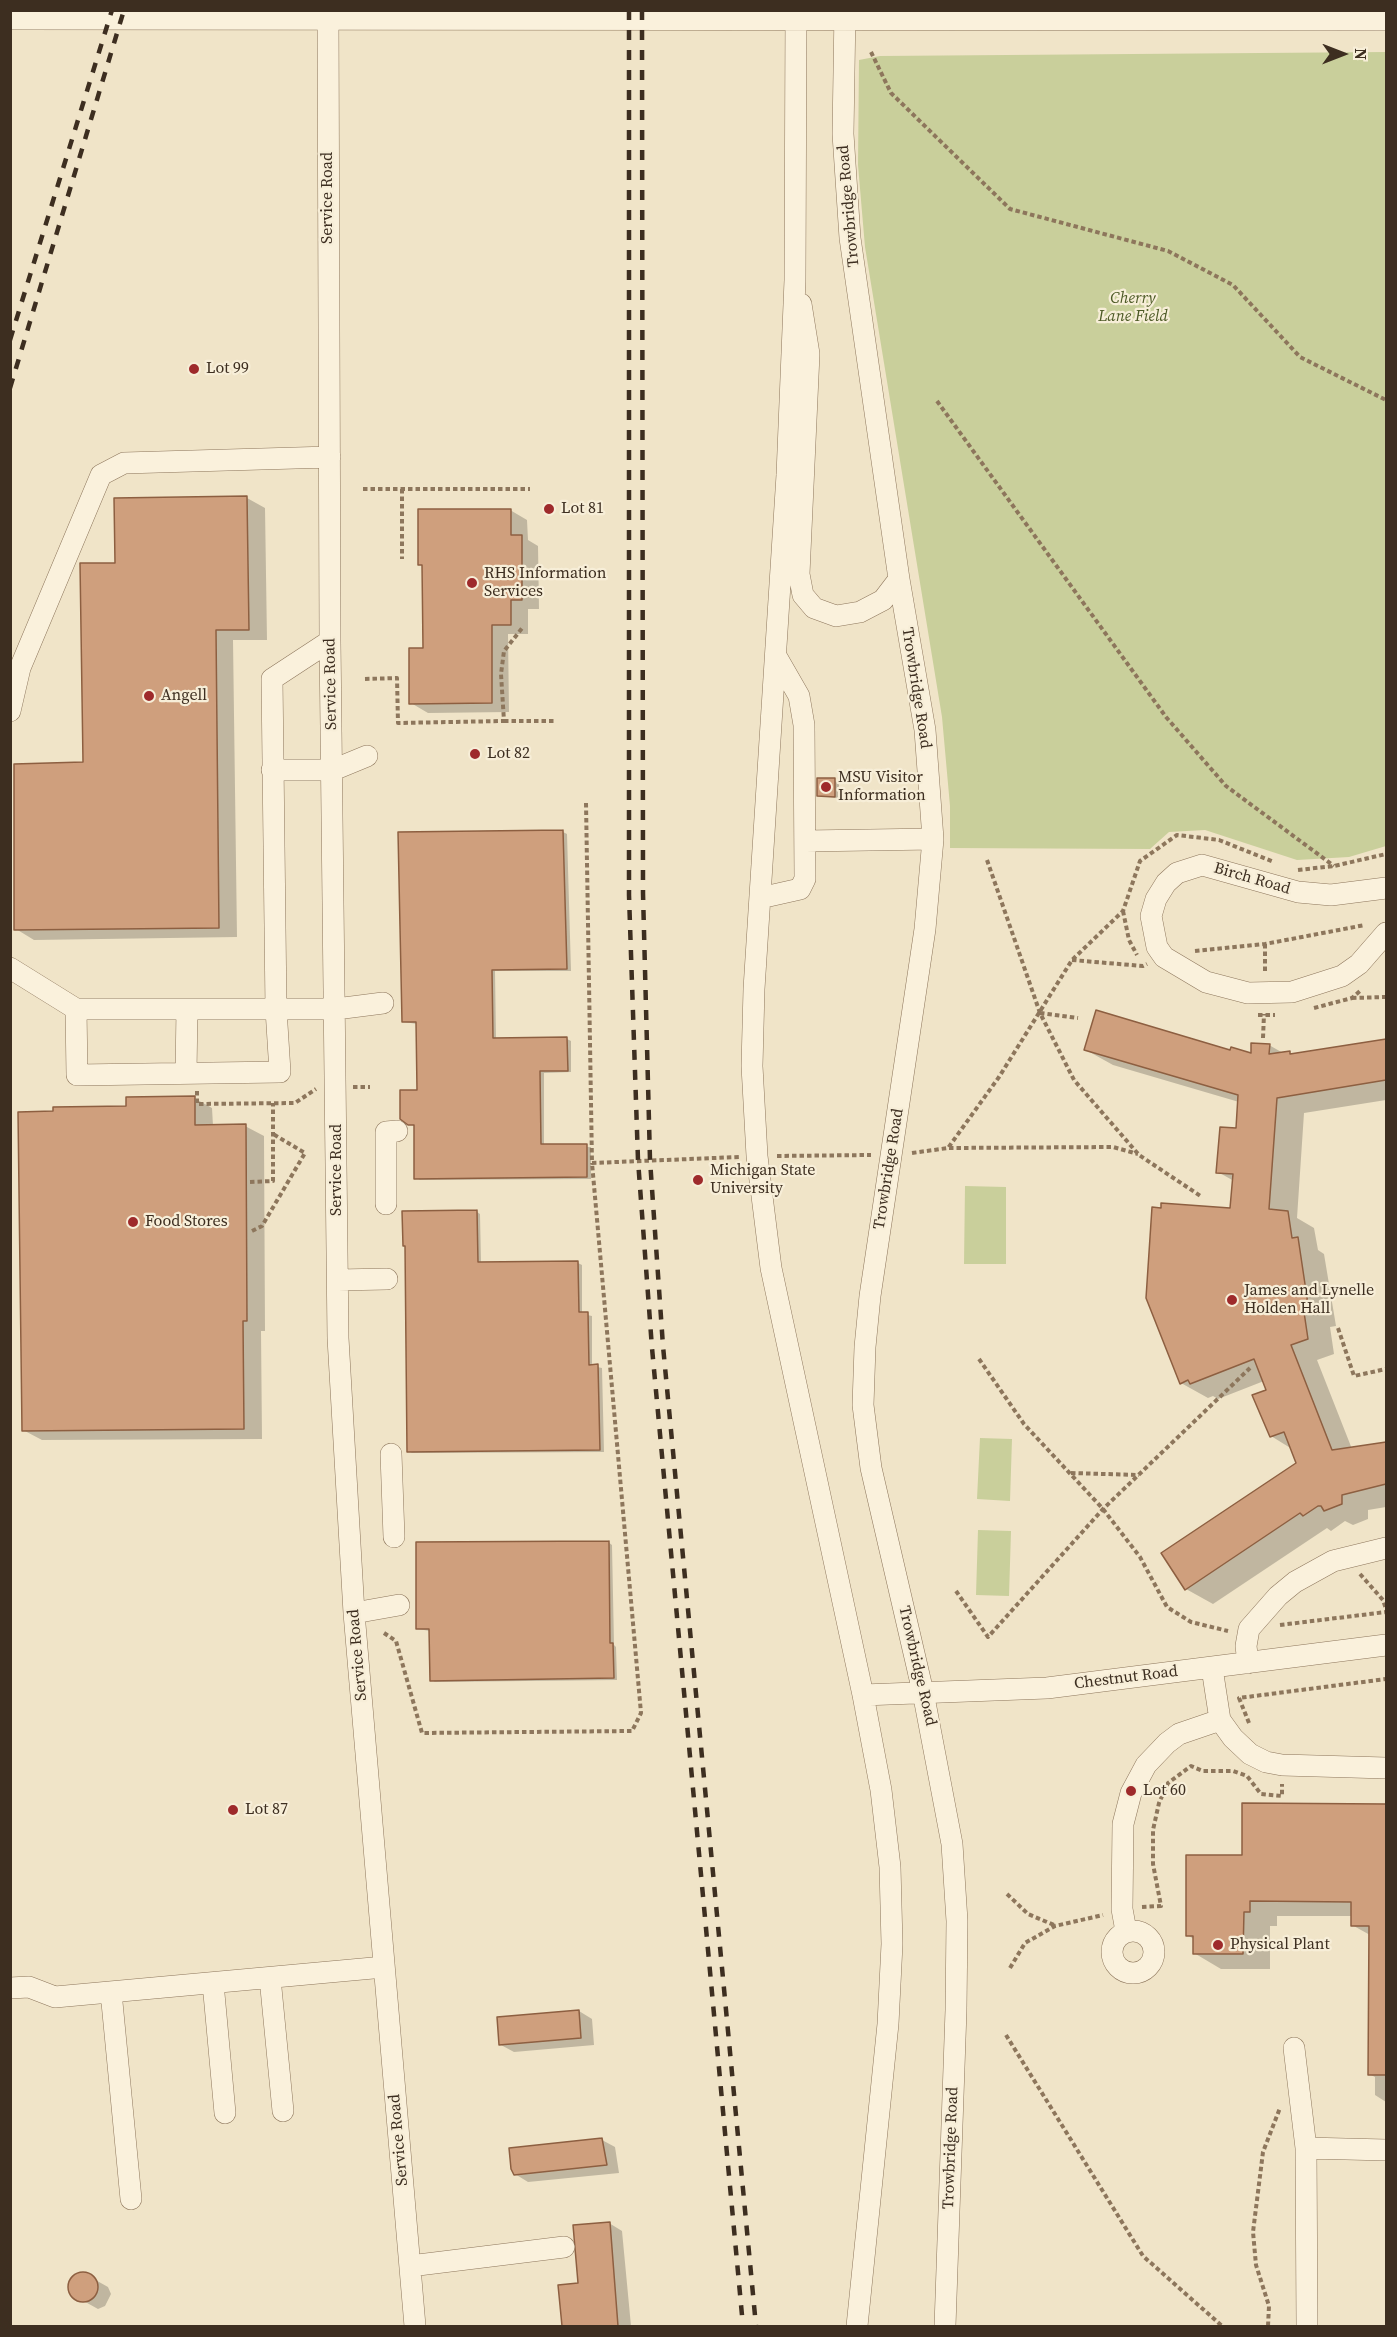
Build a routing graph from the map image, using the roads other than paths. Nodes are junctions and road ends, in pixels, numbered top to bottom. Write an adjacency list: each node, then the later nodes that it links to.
1 (1098, 10): 7 (street)
2 (328, 15): 4 (street); 6 (street); 10 (street, Service Road)
3 (1044, 15): 5 (street); 7 (street)
4 (796, 16): 5 (street); 9 (street)
5 (845, 16): 11 (street, Trowbridge Road)
6 (10, 19)
7 (1073, 19): 8 (street)
8 (1386, 20)
9 (795, 280): 11 (street); 13 (street)
10 (330, 457): 12 (street, Service Road); 14 (street)
11 (899, 579): 18 (street, Trowbridge Road)
12 (330, 641): 16 (street); 17 (street, Service Road)
13 (776, 655): 19 (street); 21 (street)
14 (10, 711)
15 (367, 756): 17 (street)
16 (272, 770): 17 (street); 27 (street)
17 (333, 770): 28 (street, Service Road)
18 (933, 839): 19 (street); 42 (street, Trowbridge Road)
19 (806, 841): 21 (street)
20 (1386, 888): 22 (street, Birch Road)
21 (760, 898): 43 (street)
22 (1386, 933)
23 (10, 968): 25 (street)
24 (383, 1003): 28 (street)
25 (76, 1009): 26 (street); 29 (street)
26 (187, 1009): 27 (street); 29 (street)
27 (276, 1009): 28 (street); 29 (street)
28 (336, 1009): 33 (street, Service Road)
29 (186, 1073)
30 (397, 1131): 31 (street)
31 (386, 1204)
32 (387, 1279): 33 (street)
33 (338, 1280): 38 (street, Service Road)
34 (391, 1454): 35 (street)
35 (394, 1537)
36 (1386, 1548): 40 (street)
37 (399, 1605): 38 (street)
38 (354, 1613): 47 (street, Service Road)
39 (1386, 1645): 40 (street, Chestnut Road)
40 (1248, 1663): 41 (street, Chestnut Road)
41 (1212, 1668): 42 (street, Chestnut Road); 44 (street)
42 (923, 1692): 43 (street, Chestnut Road); 62 (street, Trowbridge Road)
43 (863, 1695): 61 (street)
44 (1220, 1720): 45 (street); 46 (street)
45 (1386, 1768)
46 (1126, 1932)
47 (384, 1967): 48 (street); 59 (street, Service Road)
48 (270, 1978): 49 (street); 53 (street)
49 (213, 1983): 51 (street); 54 (street)
50 (10, 1988): 51 (street)
51 (111, 1992): 57 (street)
52 (1294, 2048): 55 (street)
53 (283, 2111)
54 (225, 2113)
55 (1306, 2148): 56 (street); 63 (street)
56 (1386, 2150)
57 (131, 2199)
58 (564, 2247): 59 (street)
59 (410, 2266): 60 (street, Service Road)
60 (415, 2326)
61 (856, 2326)
62 (945, 2326)
63 (1307, 2326)

